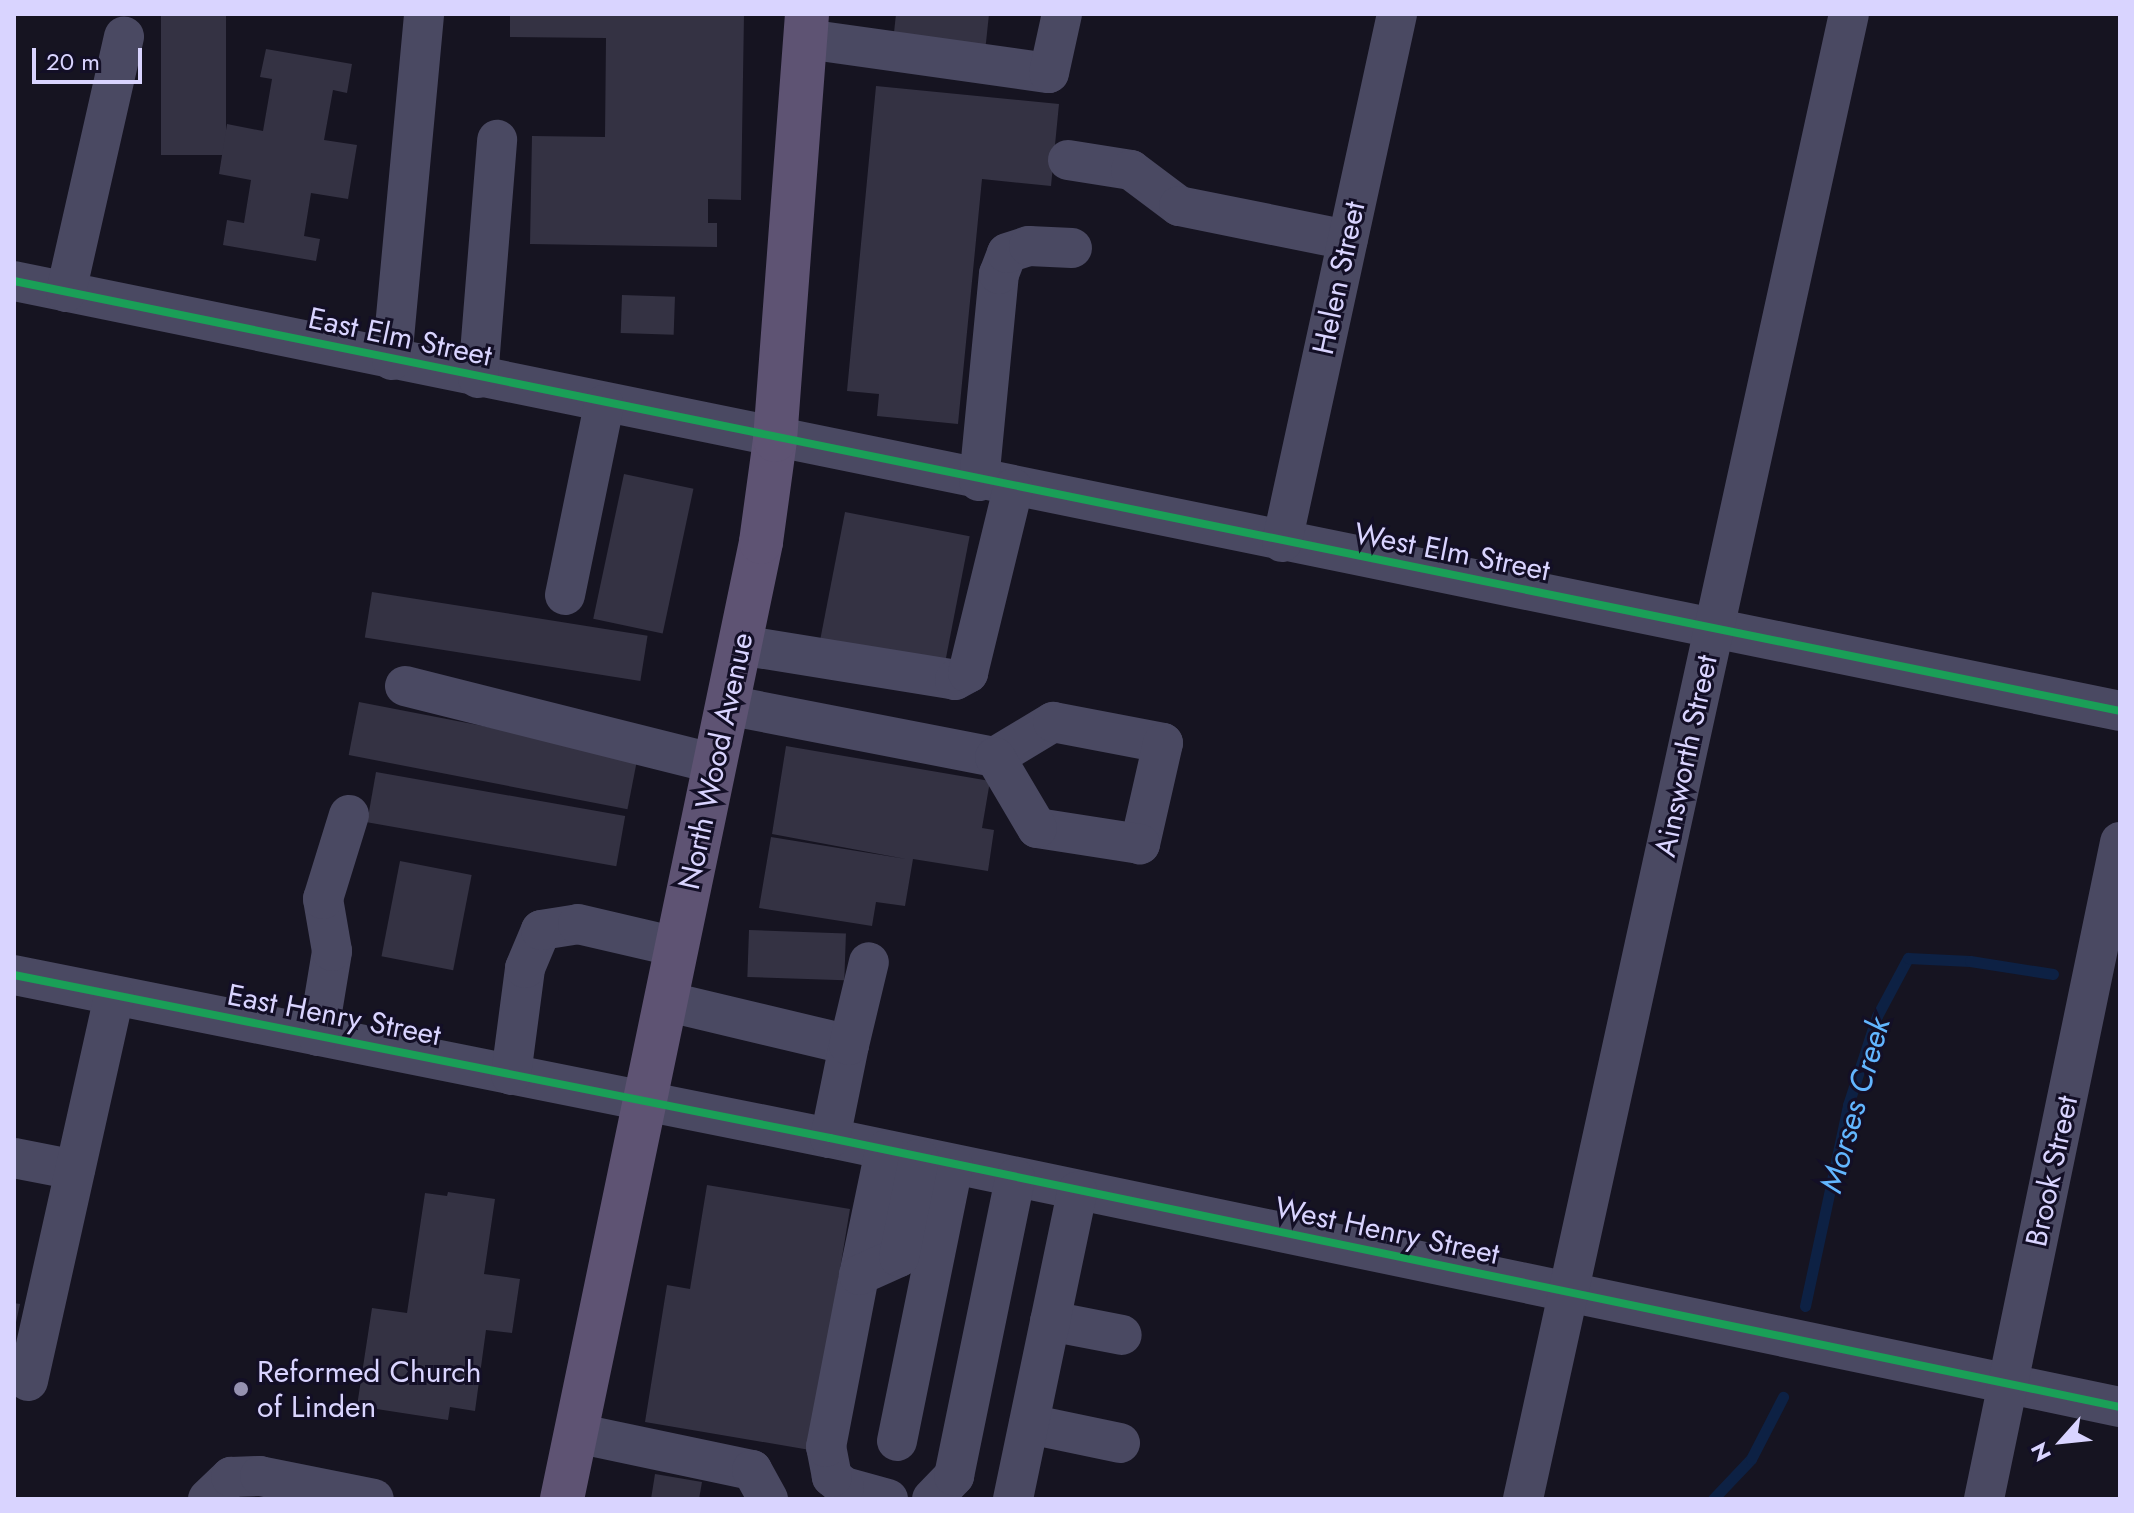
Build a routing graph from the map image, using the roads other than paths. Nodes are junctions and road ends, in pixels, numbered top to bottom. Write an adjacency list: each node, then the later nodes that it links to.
1 (424, 14): 13 (street)
2 (1062, 14): 5 (street)
3 (1397, 14): 9 (street, Helen Street)
4 (1849, 14): 20 (street, Ainsworth Street)
5 (806, 26): 16 (main road, North Wood Avenue)
6 (124, 36): 12 (street)
7 (497, 140): 14 (street)
8 (1068, 160): 9 (street)
9 (1348, 240): 18 (street, Helen Street)
10 (1072, 248): 17 (street)
11 (14, 281): 12 (street, East Elm Street)
12 (66, 292): 13 (street, East Elm Street)
13 (392, 360): 14 (street, East Elm Street)
14 (478, 378): 15 (street, East Elm Street)
15 (604, 405): 16 (street, East Elm Street); 19 (street)
16 (775, 440): 17 (street, West Elm Street); 21 (main road, North Wood Avenue)
17 (996, 484): 18 (street, West Elm Street); 21 (street)
18 (1282, 542): 20 (street, West Elm Street)
19 (565, 595)
20 (1714, 629): 24 (street, West Elm Street); 44 (street, Ainsworth Street)
21 (740, 645): 23 (main road, North Wood Avenue)
22 (405, 686): 26 (street)
23 (727, 705): 25 (street); 26 (main road, North Wood Avenue)
24 (2120, 711)
25 (995, 757)
26 (715, 764): 29 (main road, North Wood Avenue)
27 (349, 815): 34 (street)
28 (2120, 842): 48 (street, Brook Street)
29 (677, 947): 33 (main road, North Wood Avenue); 36 (street)
30 (869, 962): 35 (street)
31 (14, 975): 32 (street, East Henry Street)
32 (114, 995): 34 (street, East Henry Street); 41 (street)
33 (665, 1001): 35 (street); 37 (main road, North Wood Avenue)
34 (318, 1036): 36 (street, East Henry Street)
35 (849, 1045): 38 (street)
36 (511, 1075): 37 (street, East Henry Street)
37 (644, 1102): 38 (street, West Henry Street); 51 (main road, North Wood Avenue)
38 (830, 1138): 40 (street, West Henry Street)
39 (14, 1158): 41 (street)
40 (919, 1158): 42 (street, West Henry Street); 52 (street); 58 (street)
41 (75, 1170): 47 (street)
42 (1015, 1178): 43 (street, West Henry Street); 59 (street)
43 (1077, 1192): 44 (street, West Henry Street); 45 (street)
44 (1568, 1293): 48 (street, West Henry Street); 61 (street, Ainsworth Street)
45 (1050, 1321): 46 (street); 50 (street)
46 (1122, 1335)
47 (28, 1381)
48 (2008, 1384): 49 (street, West Henry Street); 62 (street, Brook Street)
49 (2120, 1407)
50 (1029, 1424): 53 (street); 60 (street)
51 (576, 1433): 56 (main road, North Wood Avenue); 57 (street)
52 (897, 1441)
53 (1120, 1443)
54 (208, 1499): 55 (street)
55 (374, 1499)
56 (562, 1499)
57 (768, 1499)
58 (888, 1499)
59 (932, 1499)
60 (1013, 1499)
61 (1523, 1499)
62 (1984, 1499)

